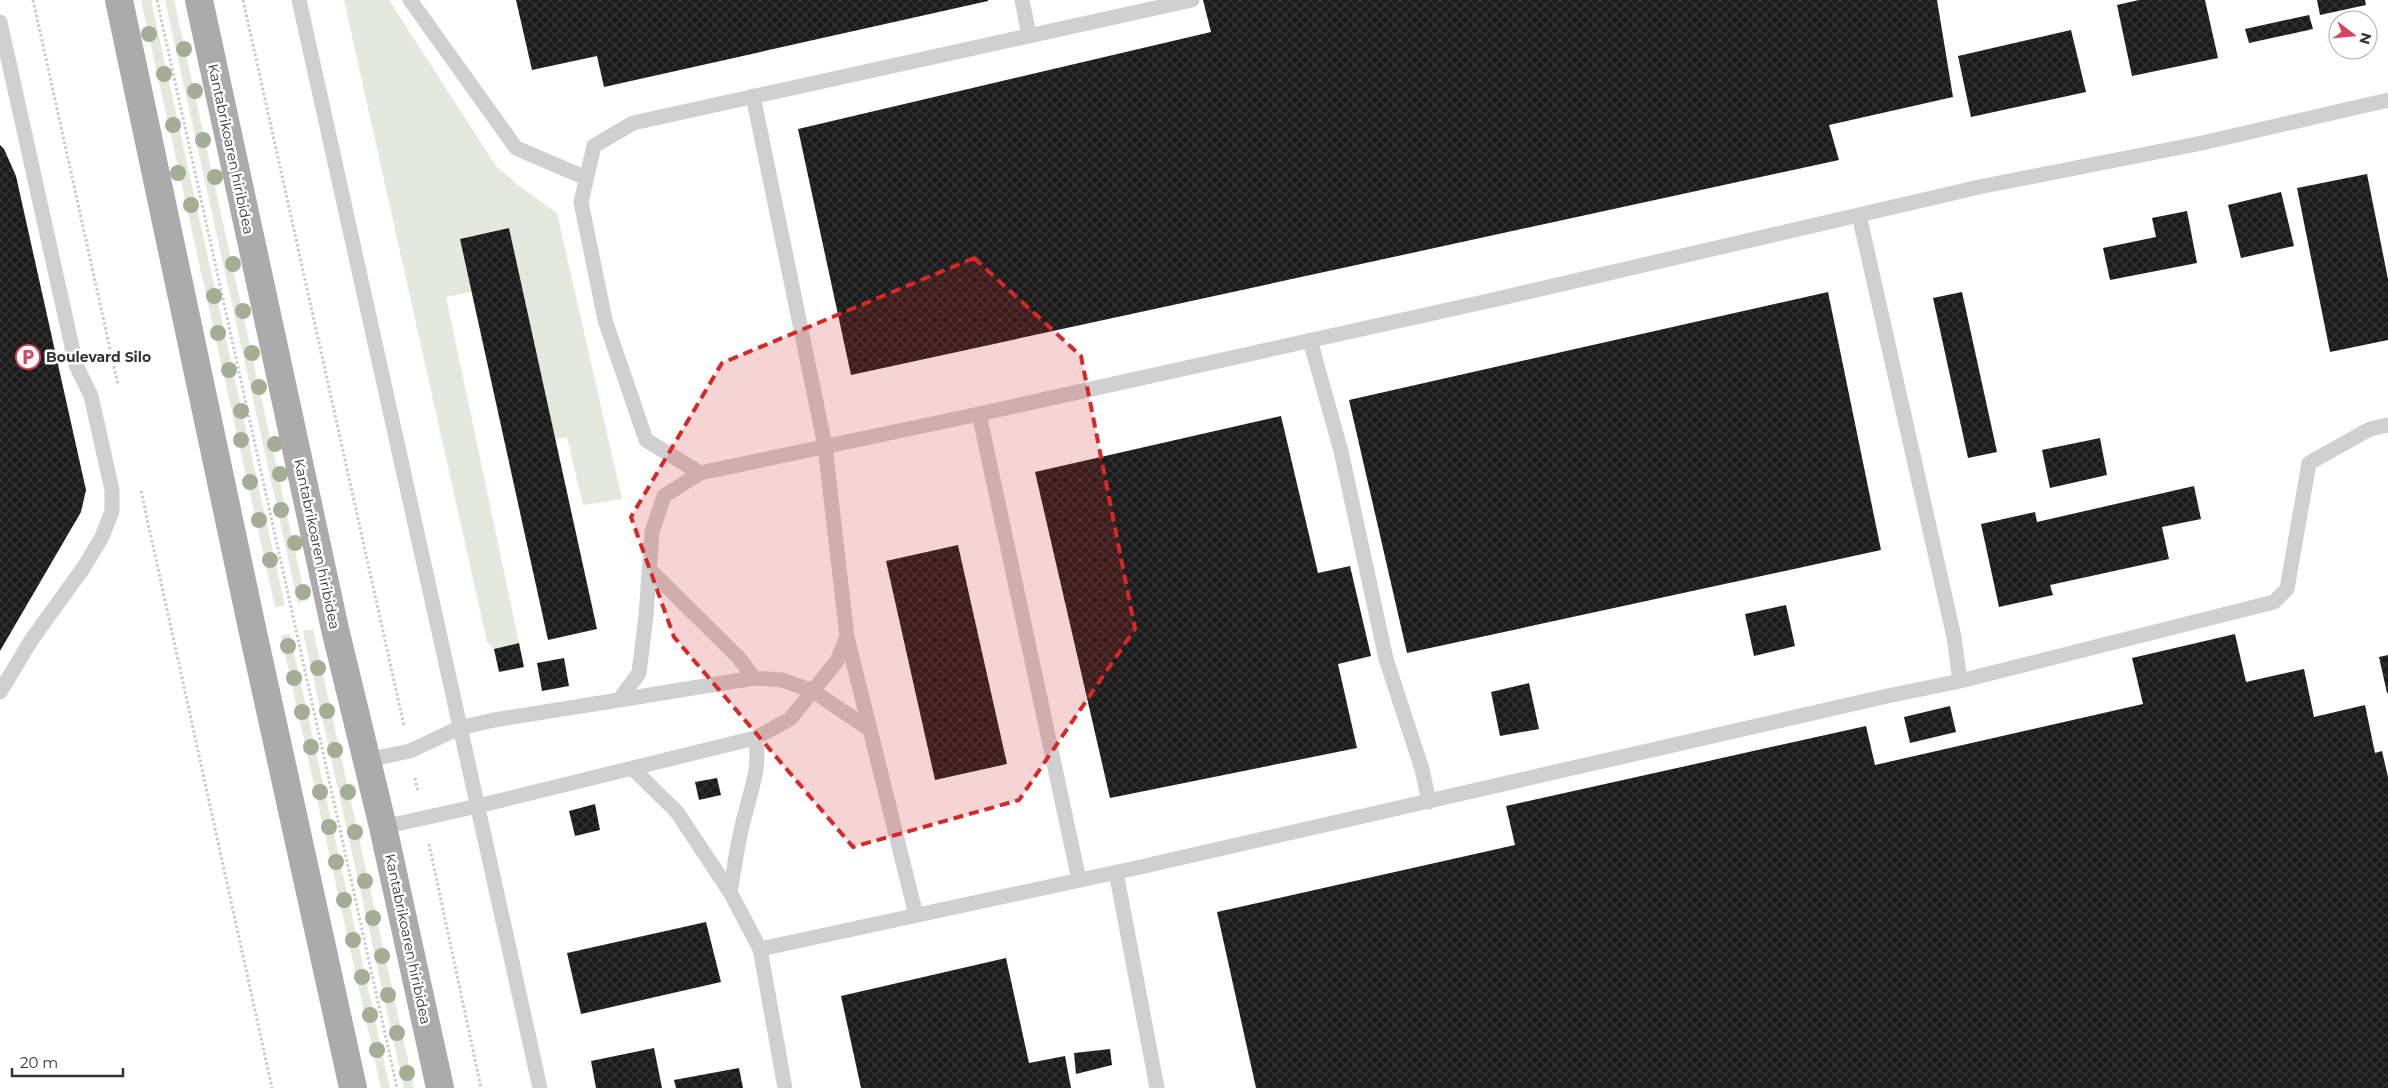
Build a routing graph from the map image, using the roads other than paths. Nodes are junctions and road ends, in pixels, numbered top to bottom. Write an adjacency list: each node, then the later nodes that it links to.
1 (119, 0): 40 (main road)
2 (199, 0): 30 (main road, Kantabrikoaren hiribidea)
3 (299, 0): 27 (lane)
4 (410, 0): 13 (lane)
5 (1022, 0): 8 (lane)
6 (1192, 0): 8 (lane)
7 (0, 22): 10 (lane)
8 (1030, 35): 11 (lane)
9 (0, 72): 10 (lane)
10 (16, 91): 24 (lane)
11 (753, 96): 13 (lane); 18 (lane)
12 (2388, 100): 14 (lane)
13 (586, 178): 19 (lane)
14 (1859, 215): 15 (lane); 23 (lane)
15 (1310, 340): 16 (lane); 32 (lane)
16 (979, 414): 18 (lane); 36 (lane)
17 (2388, 425): 23 (lane)
18 (825, 446): 19 (lane); 21 (lane)
19 (700, 473): 20 (lane)
20 (649, 569): 22 (lane); 26 (lane)
21 (847, 637): 25 (lane); 28 (lane)
22 (754, 678): 25 (lane); 26 (lane)
23 (1960, 681): 32 (lane)
24 (0, 692)
25 (813, 692): 28 (lane); 29 (lane)
26 (619, 700): 27 (lane)
27 (459, 728): 30 (lane); 33 (lane)
28 (870, 729): 38 (lane)
29 (756, 738): 31 (lane); 37 (lane)
30 (366, 760): 34 (main road, Kantabrikoaren hiribidea)
31 (632, 768): 33 (lane); 37 (lane)
32 (1429, 802): 35 (lane)
33 (478, 806): 34 (lane); 42 (lane)
34 (383, 827): 41 (main road, Kantabrikoaren hiribidea)
35 (1116, 872): 36 (lane); 44 (lane)
36 (1079, 880): 38 (lane)
37 (730, 892): 39 (lane)
38 (916, 915): 39 (lane)
39 (760, 949): 43 (lane)
40 (353, 1088)
41 (440, 1088)
42 (540, 1088)
43 (785, 1088)
44 (1157, 1088)

